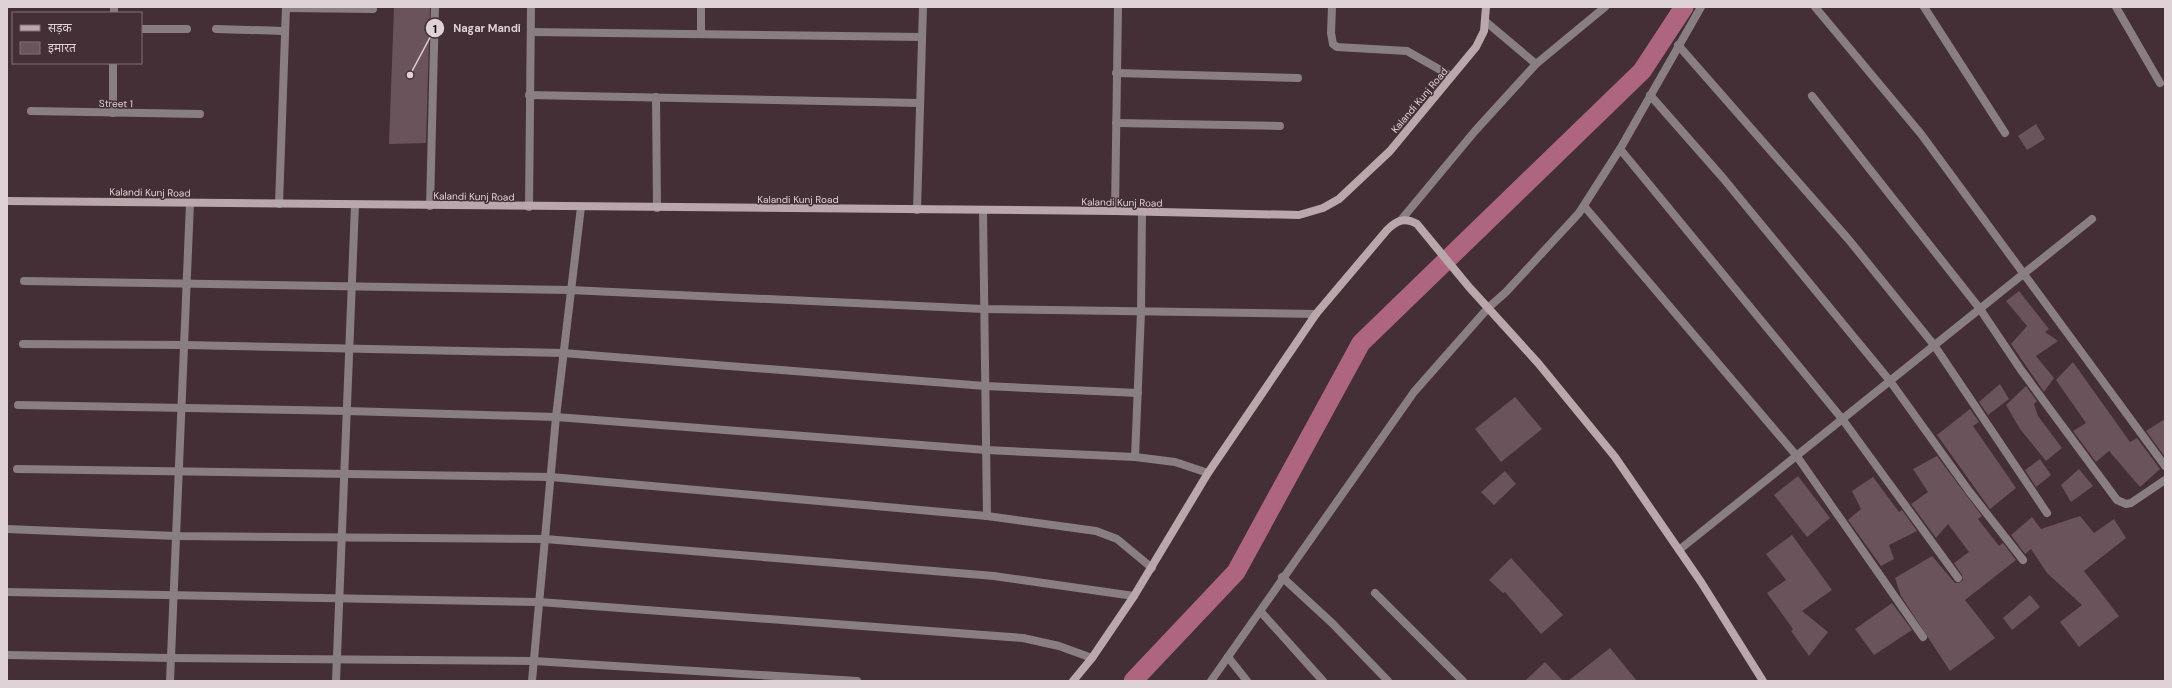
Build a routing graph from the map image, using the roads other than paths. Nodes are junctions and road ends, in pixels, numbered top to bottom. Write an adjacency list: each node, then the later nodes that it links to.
1 (435, 7): 46 (street)
2 (531, 7): 20 (street)
3 (701, 7): 21 (street)
4 (923, 7): 22 (street)
5 (1118, 7): 26 (street)
6 (1332, 7): 27 (street)
7 (1486, 7): 15 (street, Kalandi Kunj Road)
8 (1605, 7): 25 (street)
9 (1702, 7): 23 (street)
10 (1815, 7): 57 (street)
11 (1924, 7): 40 (street)
12 (2116, 7): 29 (street)
13 (286, 8): 14 (street); 19 (street)
14 (373, 9)
15 (1485, 21): 25 (street); 27 (street, Kalandi Kunj Road)
16 (142, 29): 17 (street)
17 (187, 29)
18 (216, 30): 19 (street)
19 (285, 31): 44 (street)
20 (531, 32): 21 (street); 30 (street)
21 (701, 34): 22 (street)
22 (922, 37): 34 (street)
23 (1678, 45): 31 (street); 69 (street)
24 (113, 64): 36 (street)
25 (1536, 64): 56 (street)
26 (1116, 73): 28 (street); 38 (street)
27 (1451, 76): 54 (street, Kalandi Kunj Road)
28 (1298, 78)
29 (2160, 83)
30 (529, 95): 33 (street); 48 (street)
31 (1650, 95): 41 (street); 72 (street)
32 (1812, 96): 64 (street)
33 (656, 97): 34 (street); 50 (street)
34 (920, 103): 51 (street)
35 (31, 111): 36 (street, Street 1)
36 (113, 113): 37 (street, Street 1)
37 (200, 114)
38 (1116, 123): 39 (street); 53 (street)
39 (1280, 126)
40 (2005, 133)
41 (1620, 149): 47 (street); 79 (street)
42 (7, 201): 43 (street, Kalandi Kunj Road)
43 (190, 203): 44 (street, Kalandi Kunj Road); 59 (street)
44 (279, 204): 45 (street, Kalandi Kunj Road)
45 (355, 205): 46 (street, Kalandi Kunj Road); 60 (street)
46 (430, 206): 48 (street, Kalandi Kunj Road)
47 (1584, 206): 62 (street); 81 (street)
48 (529, 207): 49 (street, Kalandi Kunj Road)
49 (581, 207): 50 (street, Kalandi Kunj Road); 61 (street)
50 (657, 208): 51 (street, Kalandi Kunj Road)
51 (917, 210): 52 (street, Kalandi Kunj Road)
52 (983, 210): 53 (street, Kalandi Kunj Road); 63 (street)
53 (1115, 211): 54 (street, Kalandi Kunj Road)
54 (1142, 212): 65 (street)
55 (2092, 219): 57 (street)
56 (1401, 220): 62 (street); 66 (street)
57 (2024, 275): 64 (street); 83 (street)
58 (24, 281): 59 (street)
59 (187, 282): 60 (street); 68 (street)
60 (352, 286): 61 (street); 70 (street)
61 (570, 290): 63 (street); 71 (street)
62 (1488, 308): 96 (street); 99 (street)
63 (984, 309): 65 (street); 73 (street)
64 (1980, 309): 69 (street); 89 (street)
65 (1141, 312): 66 (street); 74 (street)
66 (1316, 314): 87 (street)
67 (23, 344): 68 (street)
68 (184, 345): 70 (street); 76 (street)
69 (1934, 345): 72 (street); 90 (street)
70 (349, 348): 71 (street); 77 (street)
71 (563, 353): 73 (street); 78 (street)
72 (1890, 381): 79 (street); 97 (street)
73 (985, 386): 74 (street); 80 (street)
74 (1138, 393): 82 (street)
75 (18, 405): 76 (street)
76 (181, 408): 77 (street); 85 (street)
77 (347, 411): 78 (street); 86 (street)
78 (556, 417): 80 (street); 88 (street)
79 (1843, 420): 81 (street); 100 (street)
80 (986, 450): 82 (street); 91 (street)
81 (1796, 456): 96 (street); 108 (street)
82 (1135, 457): 87 (street)
83 (2165, 466)
84 (17, 469): 85 (street)
85 (179, 472): 86 (street); 93 (street)
86 (344, 472): 88 (street); 94 (street)
87 (1208, 473): 98 (street)
88 (551, 477): 91 (street); 95 (street)
89 (2165, 480)
90 (2047, 513)
91 (987, 516): 98 (street)
92 (7, 529): 93 (street)
93 (176, 536): 94 (street); 104 (street)
94 (341, 538): 95 (street); 105 (street)
95 (545, 539): 103 (street); 106 (street)
96 (1679, 550): 125 (street)
97 (2023, 560)
98 (1152, 568): 103 (street)
99 (1282, 577): 107 (street); 123 (street)
100 (1958, 578)
101 (7, 592): 104 (street)
102 (1375, 593): 124 (street)
103 (1134, 596): 112 (street)
104 (174, 597): 105 (street); 111 (street)
105 (339, 599): 106 (street); 113 (street)
106 (539, 602): 112 (street); 114 (street)
107 (1260, 612): 110 (street); 122 (street)
108 (1923, 637)
109 (7, 655): 111 (street)
110 (1228, 657): 120 (street); 121 (street)
111 (171, 658): 113 (street); 115 (street)
112 (1092, 658): 119 (street)
113 (336, 660): 114 (street); 116 (street)
114 (534, 661): 117 (street); 118 (street)
115 (170, 681)
116 (336, 681)
117 (532, 681)
118 (856, 681)
119 (1073, 681)
120 (1211, 681)
121 (1247, 681)
122 (1323, 681)
123 (1388, 681)
124 (1463, 681)
125 (1762, 681)

